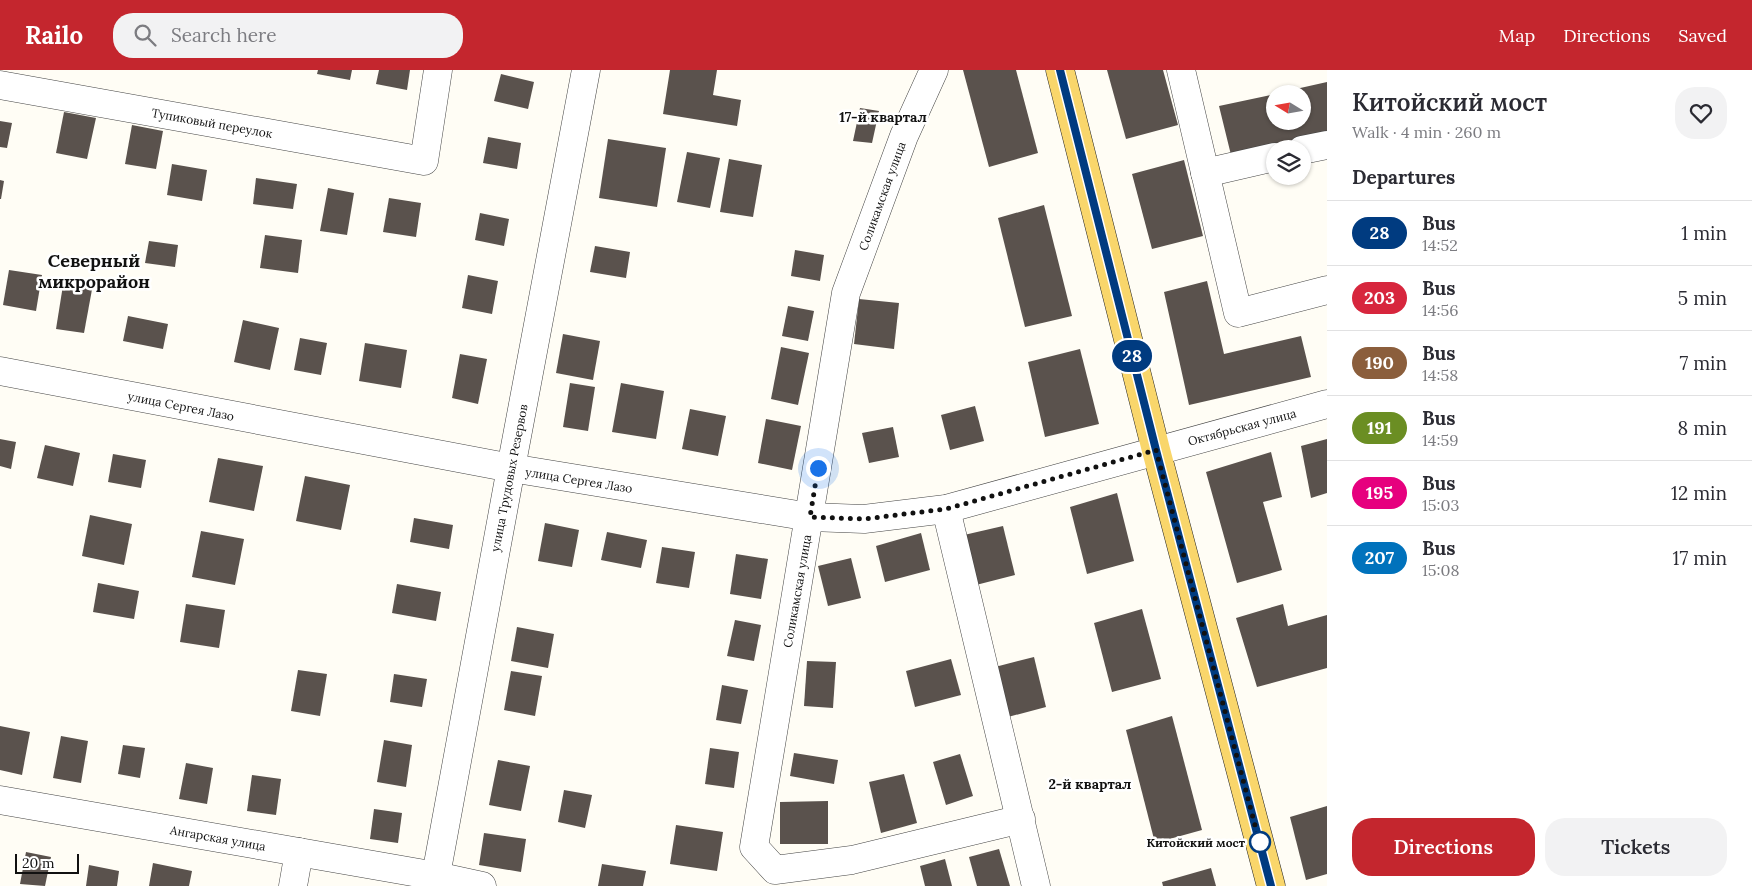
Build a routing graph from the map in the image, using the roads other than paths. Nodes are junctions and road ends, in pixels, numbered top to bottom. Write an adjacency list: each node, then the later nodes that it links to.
1 (438, 70): 6 (street, Тупиковый переулок)
2 (586, 70): 15 (street, улица Трудовых Резервов)
3 (934, 70): 17 (street, Соликамская улица)
4 (1060, 70): 14 (main road)
5 (1181, 70): 10 (street)
6 (0, 85)
7 (1327, 145): 8 (street)
8 (1311, 148)
9 (1266, 159): 10 (street)
10 (1205, 173): 11 (street)
11 (1327, 290)
12 (0, 371): 15 (street, улица Сергея Лазо)
13 (1327, 404): 14 (street, Октябрьская улица)
14 (1156, 450): 16 (street, улица Сергея Лазо); 25 (main road)
15 (511, 468): 17 (street, улица Сергея Лазо); 21 (street, улица Трудовых Резервов)
16 (946, 509): 17 (street, улица Сергея Лазо); 19 (street)
17 (810, 517): 19 (street, Соликамская улица)
18 (0, 800): 20 (street, Ангарская улица)
19 (1021, 819): 24 (street)
20 (299, 852): 21 (street, Ангарская улица); 22 (street)
21 (435, 881): 23 (street, Ангарская улица)
22 (293, 886)
23 (482, 886)
24 (1036, 886)
25 (1271, 886)

